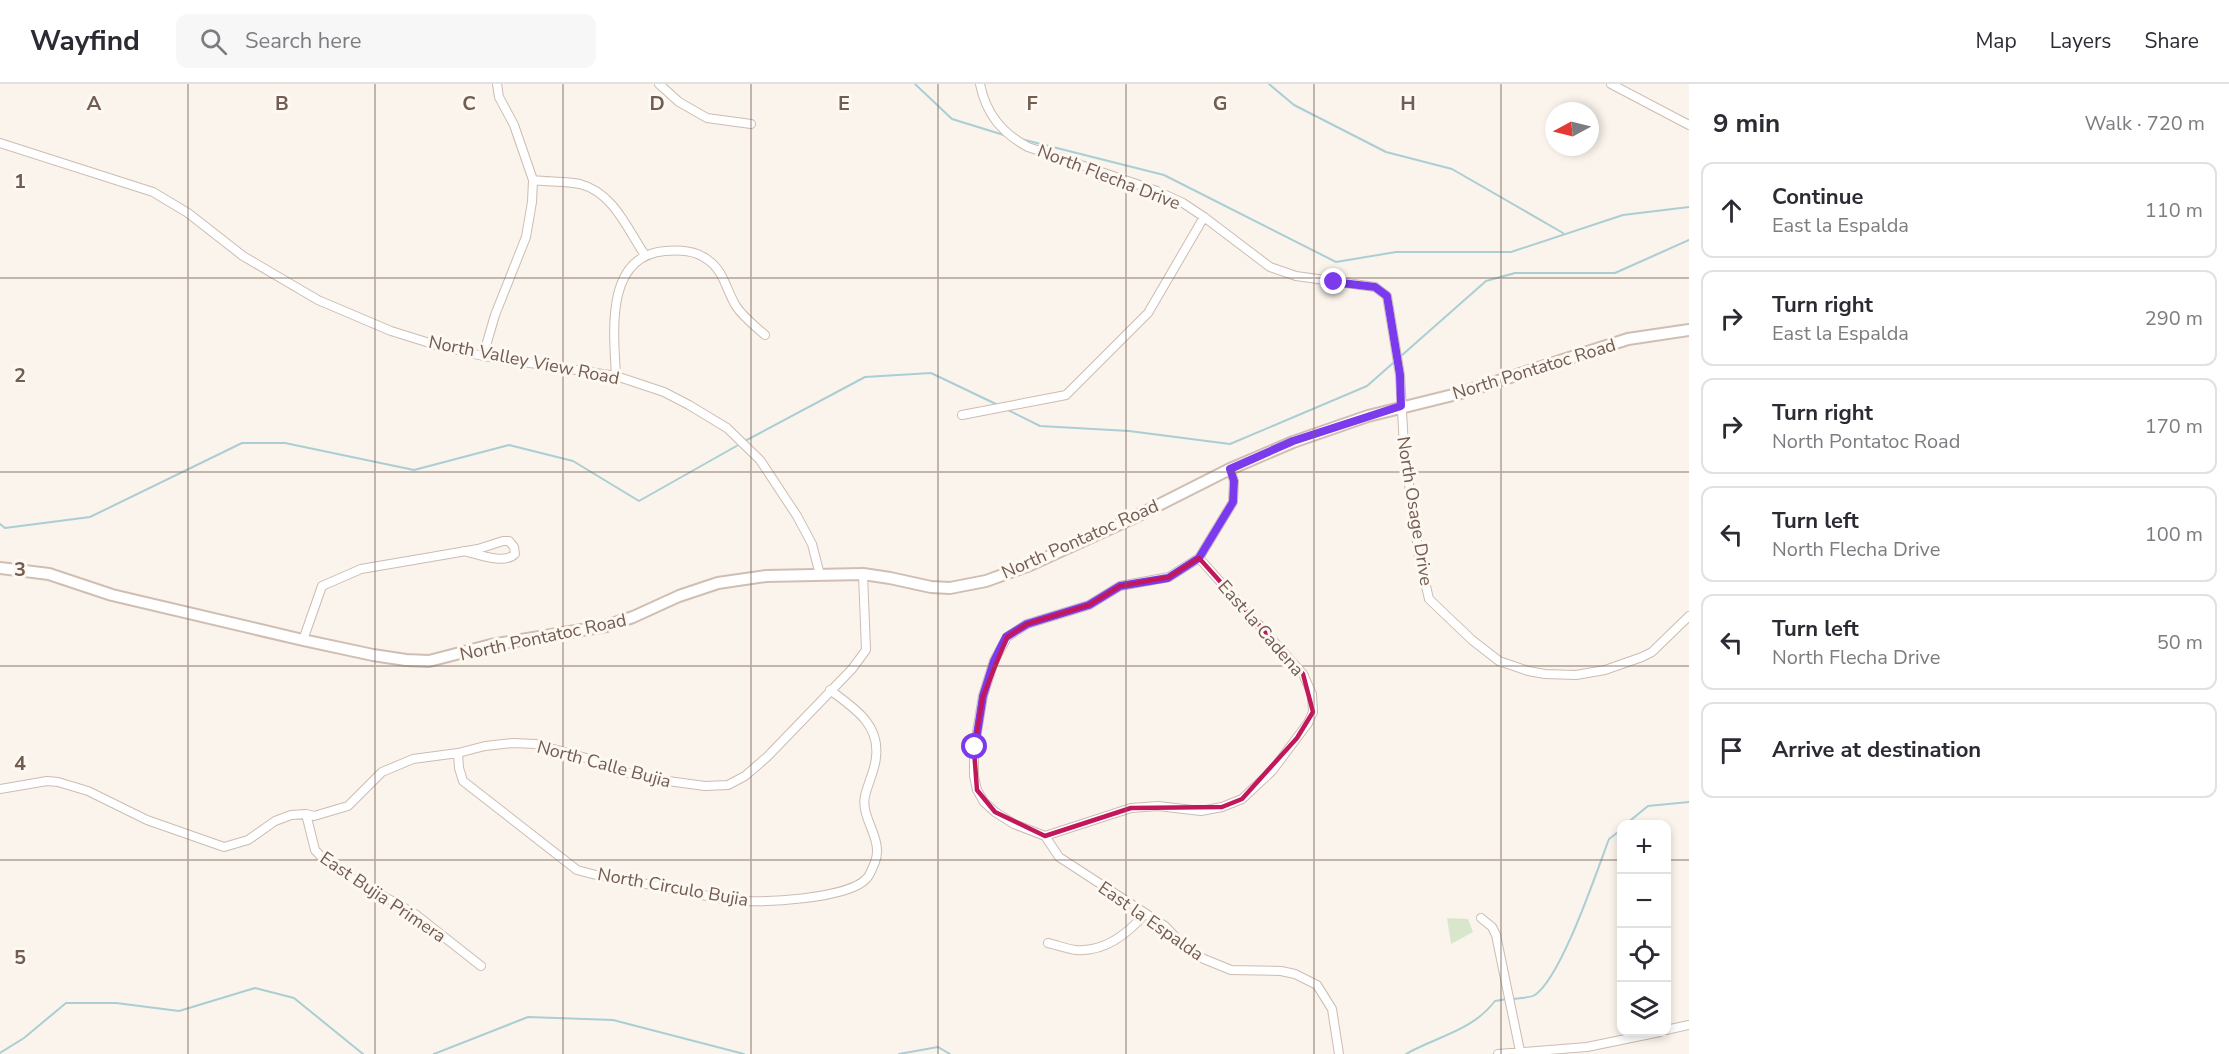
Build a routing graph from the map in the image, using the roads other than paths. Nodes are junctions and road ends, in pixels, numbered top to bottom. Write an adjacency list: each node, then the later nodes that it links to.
1 (497, 84): 8 (street)
2 (659, 84): 5 (street)
3 (980, 84): 9 (street, North Flecha Drive)
4 (1611, 84): 6 (street)
5 (751, 124)
6 (1689, 125)
7 (0, 143): 13 (street, North Valley View Road)
8 (533, 180): 10 (street); 13 (street)
9 (1204, 217): 15 (street, North Flecha Drive); 16 (street)
10 (645, 255): 12 (street); 14 (street)
11 (1689, 330): 15 (street, North Pontatoc Road)
12 (765, 335)
13 (483, 356): 14 (street, North Valley View Road)
14 (616, 376): 22 (street, North Valley View Road)
15 (1401, 406): 17 (street, North Pontatoc Road); 23 (street, North Osage Drive)
16 (963, 415)
17 (1230, 469): 19 (street); 21 (street, North Pontatoc Road)
18 (464, 551): 18 (street); 24 (street)
19 (1199, 558): 29 (street); 29 (street, East la Cadena)
20 (0, 568): 24 (street, North Pontatoc Road)
21 (863, 574): 22 (street, North Pontatoc Road); 25 (street, North Calle Bujia)
22 (820, 575): 24 (street, North Pontatoc Road)
23 (1689, 616)
24 (303, 640)
25 (830, 690): 26 (street, North Calle Bujia); 26 (street, North Circulo Bujia)
26 (458, 753): 28 (street, North Calle Bujia)
27 (0, 789): 28 (street, North Calle Bujia)
28 (306, 814): 33 (street, East Bujia Primera)
29 (1045, 836): 30 (street, East la Espalda)
30 (1145, 914): 32 (street); 38 (street, East la Espalda)
31 (1482, 918): 37 (street)
32 (1048, 943)
33 (481, 966)
34 (1689, 1025): 35 (street)
35 (1671, 1029)
36 (1641, 1036): 37 (street)
37 (1520, 1052): 39 (street)
38 (1339, 1054)
39 (1498, 1054)

